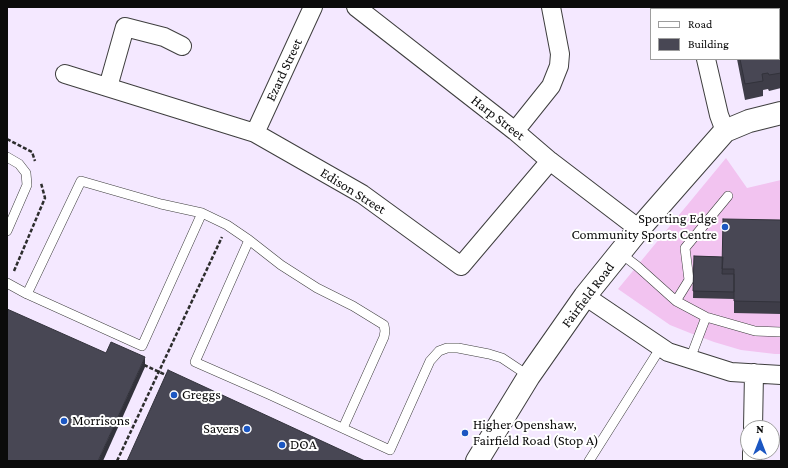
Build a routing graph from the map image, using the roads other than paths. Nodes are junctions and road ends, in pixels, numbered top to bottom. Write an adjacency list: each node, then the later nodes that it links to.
1 (313, 7): 11 (street, Ezard Street)
2 (356, 7): 9 (street, Harp Street)
3 (550, 7): 9 (street)
4 (182, 46): 7 (street)
5 (706, 60): 10 (street)
6 (65, 74): 7 (street, Edison Street)
7 (108, 87): 11 (street, Edison Street)
8 (781, 113): 10 (street, Fairfield Road)
9 (515, 131): 13 (street, Harp Street)
10 (725, 131): 16 (street, Fairfield Road)
11 (255, 133): 13 (street, Edison Street)
12 (7, 157): 17 (lane)
13 (550, 161): 16 (street, Harp Street)
14 (728, 196): 23 (lane)
15 (202, 213): 18 (lane); 21 (lane); 21 (lane)
16 (639, 229): 19 (street, Fairfield Road)
17 (7, 231)
18 (249, 240): 32 (lane); 32 (lane)
19 (620, 252): 22 (street, Fairfield Road); 23 (lane)
20 (7, 283): 21 (lane)
21 (27, 294)
22 (585, 296): 26 (street); 30 (street, Fairfield Road)
23 (676, 301): 24 (lane)
24 (706, 318): 25 (lane); 27 (lane)
25 (781, 332)
26 (661, 347): 27 (street); 34 (lane)
27 (690, 359): 28 (street)
28 (754, 373): 29 (street); 31 (street)
29 (781, 375)
30 (529, 376): 32 (lane); 33 (street, Fairfield Road)
31 (753, 420)
32 (343, 428)
33 (477, 461)
34 (589, 461)

